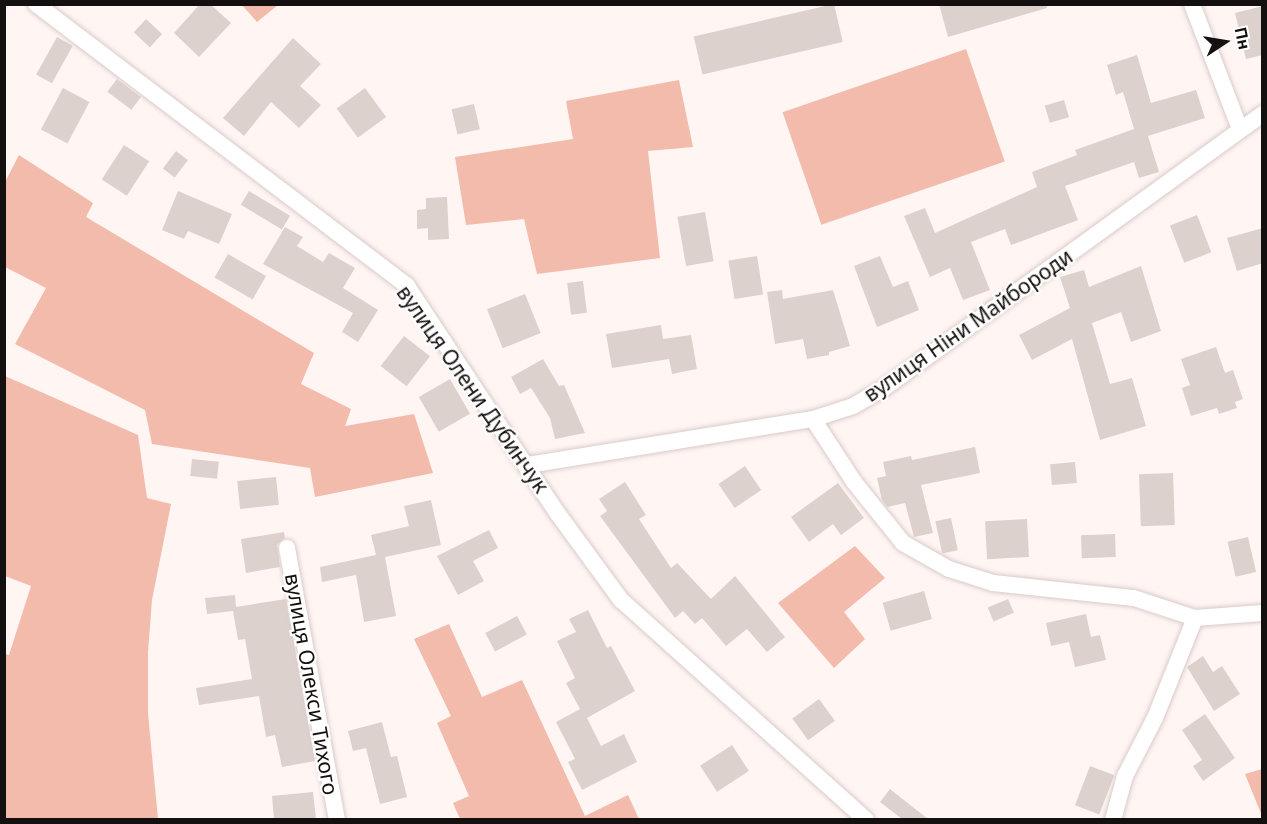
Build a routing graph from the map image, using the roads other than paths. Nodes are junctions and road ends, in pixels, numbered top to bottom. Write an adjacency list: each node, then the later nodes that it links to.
1 (36, 4): 6 (street, вулиця Олени Дубинчук)
2 (1192, 4): 4 (street)
3 (1263, 114): 4 (street, вулиця Ніни Майбороди)
4 (1240, 129): 5 (street, вулиця Ніни Майбороди)
5 (813, 419): 6 (street, вулиця Ніни Майбороди); 9 (street)
6 (528, 465): 11 (street, вулиця Олени Дубинчук)
7 (287, 548): 10 (street, вулиця Олекси Тихого)
8 (1263, 613): 9 (street)
9 (1195, 618): 12 (street)
10 (337, 819)
11 (866, 819)
12 (1113, 819)

